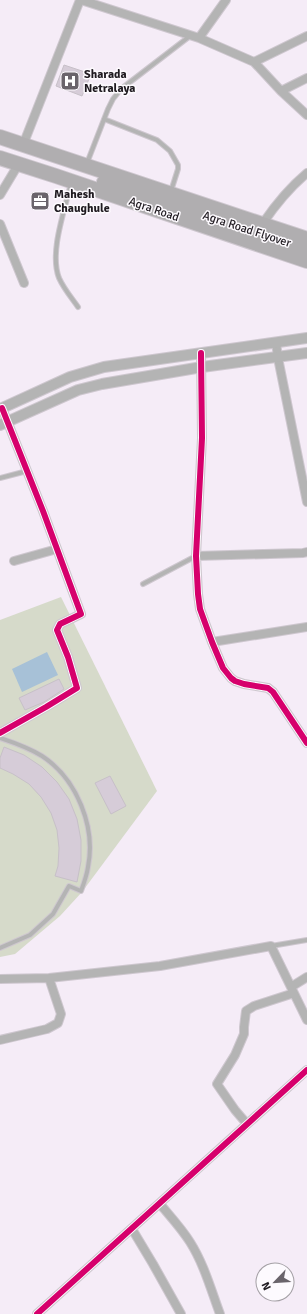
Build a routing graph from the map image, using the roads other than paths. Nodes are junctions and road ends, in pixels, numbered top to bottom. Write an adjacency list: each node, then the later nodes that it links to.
1 (81, 0): 3 (street); 12 (street)
2 (226, 0): 5 (street)
3 (190, 35): 5 (street); 10 (lane)
4 (307, 36): 6 (street)
5 (199, 38): 6 (street)
6 (254, 62): 8 (street)
7 (307, 78): 8 (street)
8 (281, 92): 9 (street)
9 (307, 115)
10 (104, 119): 16 (lane); 19 (lane)
11 (0, 137): 12 (highway)
12 (23, 145): 13 (highway)
13 (59, 157): 16 (highway); 18 (highway)
14 (0, 158): 15 (highway, Agra Road)
15 (18, 165): 18 (highway, Agra Road); 20 (street)
16 (77, 173): 18 (highway, Agra Road); 19 (highway, Agra Road); 24 (highway, Agra Road Flyover); 25 (highway, Agra Road); 27 (lane)
17 (307, 173): 21 (street)
18 (53, 175)
19 (171, 193): 21 (highway, Agra Road)
20 (0, 195)
21 (263, 223): 23 (highway, Agra Road)
22 (0, 224): 26 (street)
23 (307, 239)
24 (307, 249)
25 (307, 261)
26 (24, 283)
27 (78, 306)
28 (307, 338): 29 (street)
29 (276, 342): 30 (street); 32 (street)
30 (201, 353): 33 (street); 34 (street)
31 (307, 353): 32 (street)
32 (278, 358): 33 (street); 38 (street)
33 (202, 367): 35 (street); 41 (street)
34 (1, 408): 35 (street)
35 (4, 423): 36 (street)
36 (27, 471): 37 (lane); 39 (street)
37 (0, 478)
38 (307, 502)
39 (57, 549): 42 (street); 46 (street)
40 (307, 552): 41 (street)
41 (196, 556): 43 (lane); 45 (street)
42 (14, 561)
43 (143, 584)
44 (307, 627): 45 (street)
45 (212, 642): 48 (street)
46 (0, 733)
47 (0, 738): 51 (lane)
48 (307, 743)
49 (307, 940): 50 (lane)
50 (271, 946): 53 (street); 55 (street)
51 (0, 948)
52 (307, 977): 55 (street)
53 (49, 978): 54 (street); 57 (street)
54 (0, 979)
55 (292, 990): 56 (street); 59 (street)
56 (307, 1020)
57 (0, 1040)
58 (307, 1070): 59 (street)
59 (247, 1124): 60 (street)
60 (160, 1204): 61 (street); 64 (street)
61 (132, 1229): 62 (street); 63 (street)
62 (37, 1314)
63 (180, 1314)
64 (220, 1314)

